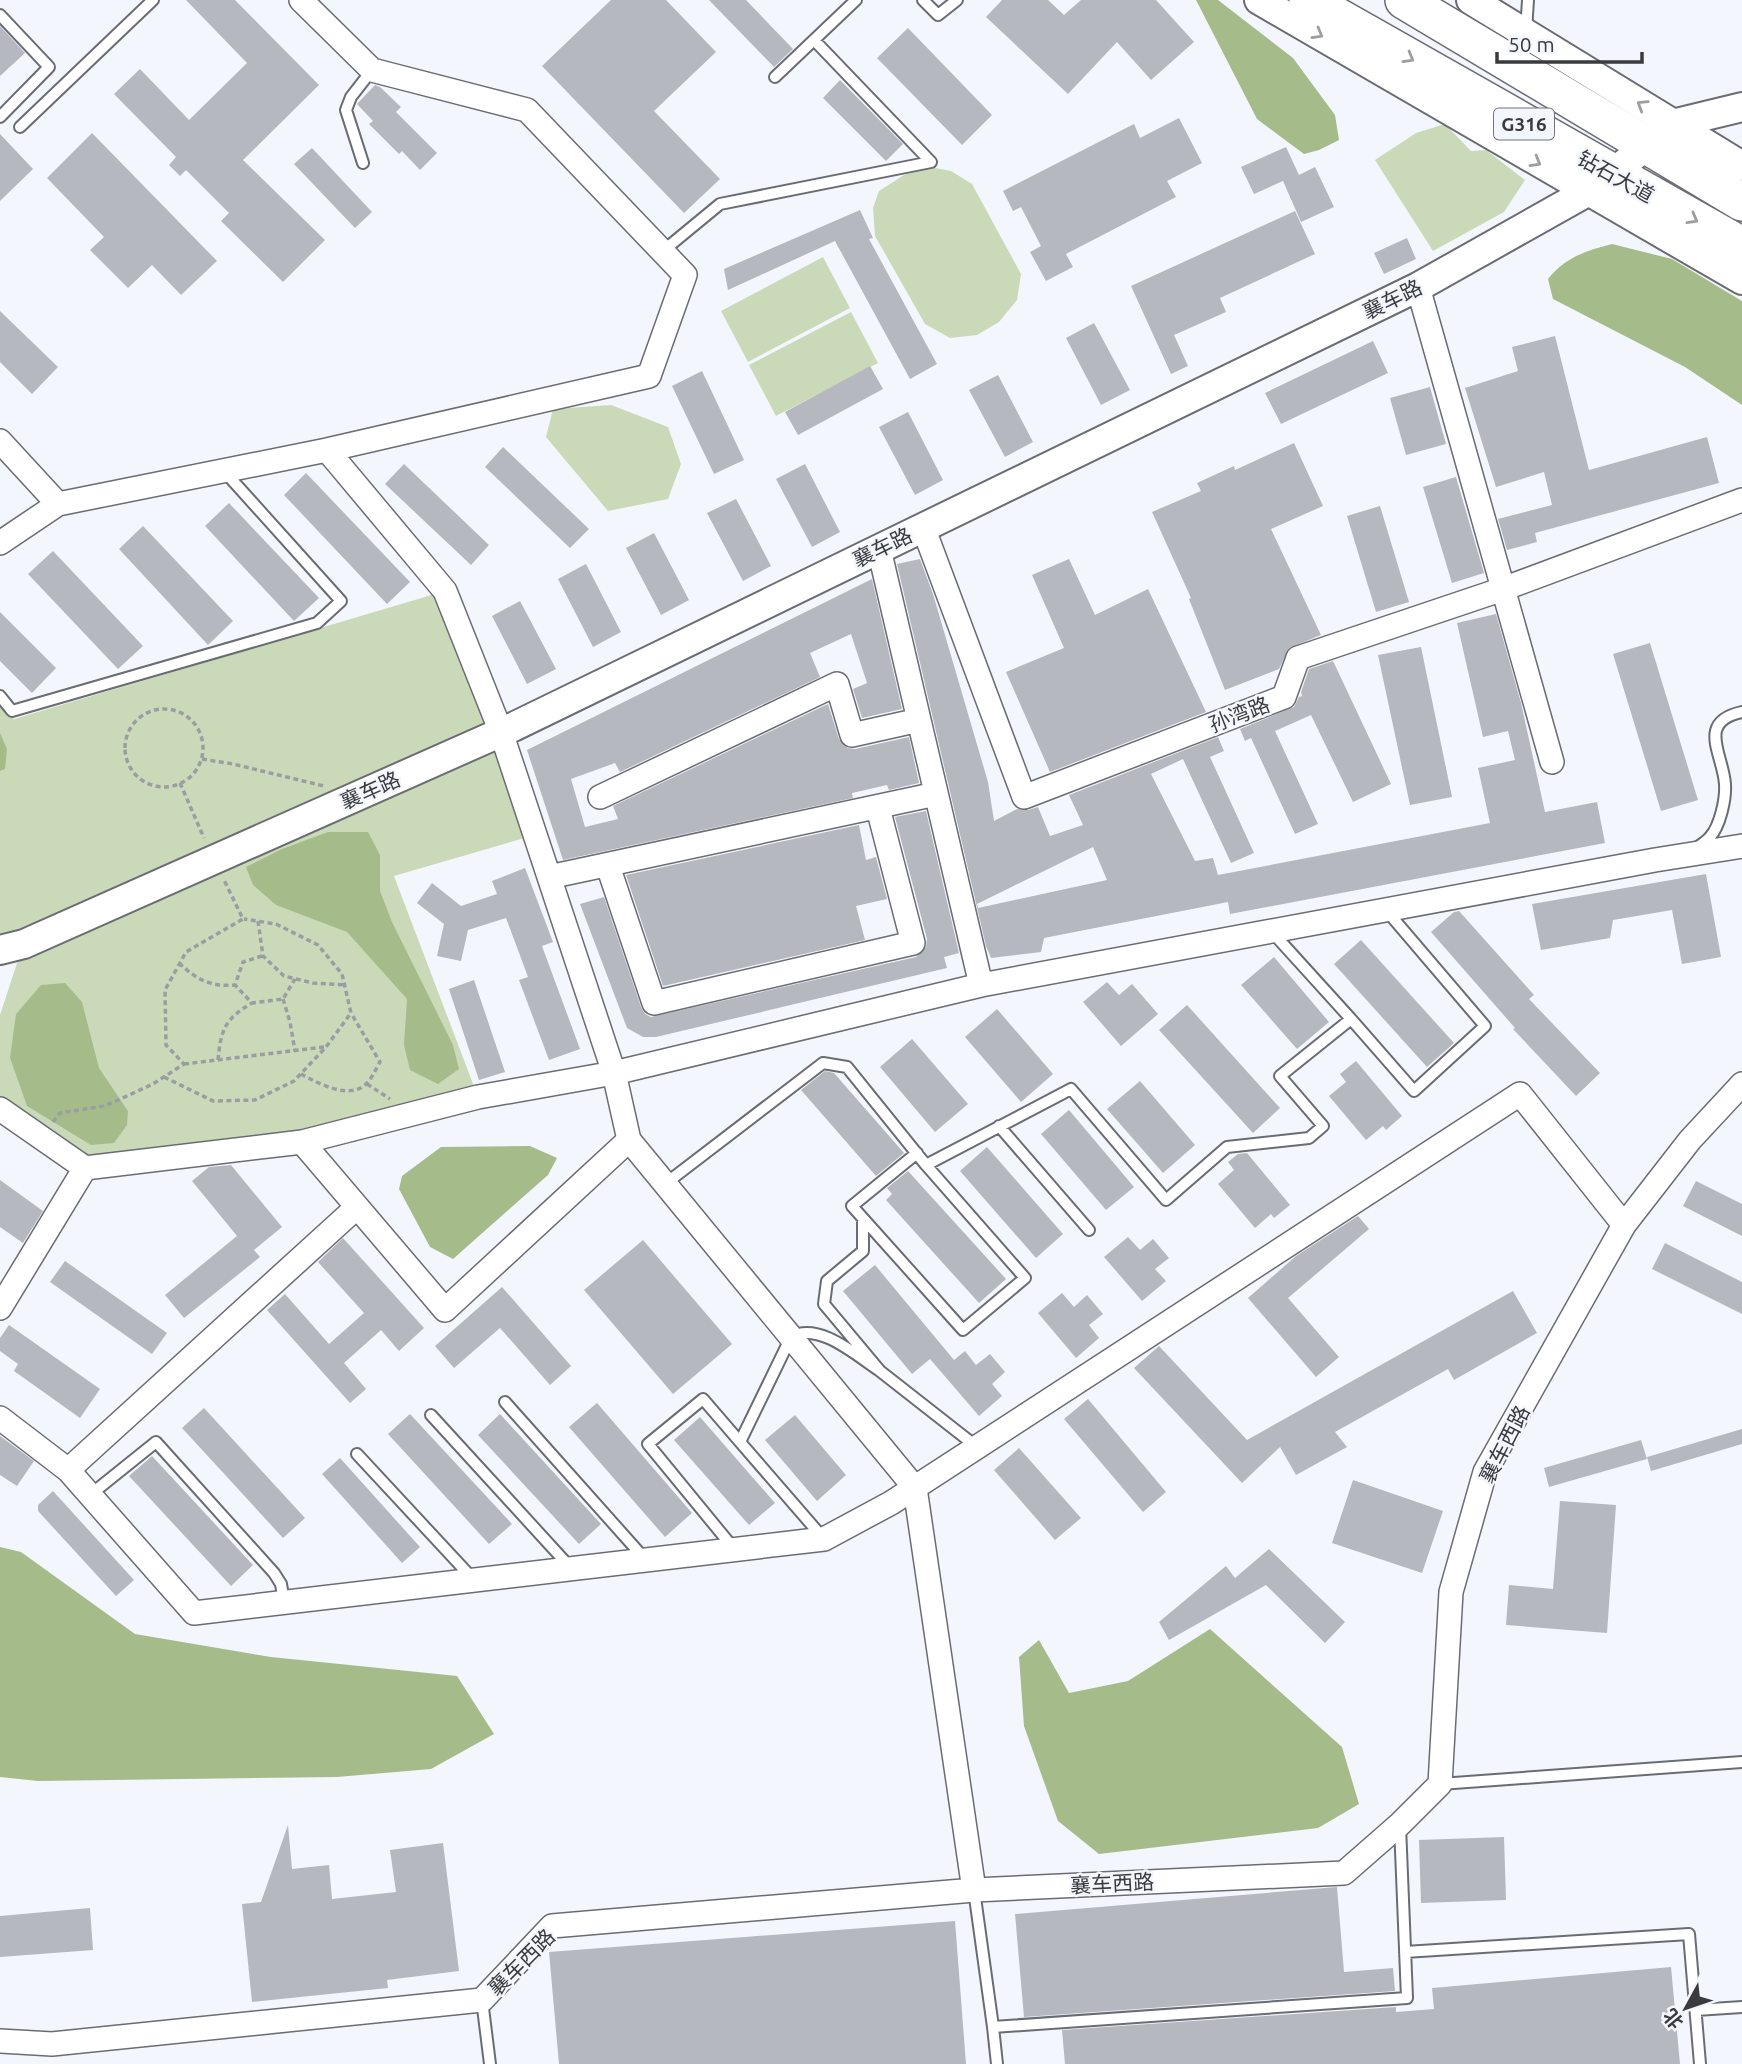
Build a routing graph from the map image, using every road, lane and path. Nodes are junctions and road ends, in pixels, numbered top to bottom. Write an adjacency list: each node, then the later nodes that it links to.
1 (153, 0): 18 (lane)
2 (302, 0): 14 (street)
3 (856, 0): 13 (lane)
4 (923, 0): 5 (lane)
5 (957, 0)
6 (1259, 0): 22 (street, one-way to 22)
7 (1308, 0): 22 (highway, 钻石大道 / G316, one-way to 22)
8 (1404, 0): 19 (highway, 钻石大道 / G316)
9 (1471, 0): 12 (street)
10 (1528, 0): 12 (lane)
11 (0, 15): 17 (lane)
12 (1526, 34): 19 (street, one-way to 12)
13 (814, 40): 15 (lane); 25 (lane)
14 (372, 70): 20 (lane); 25 (street)
15 (775, 76)
16 (1742, 107): 19 (street, 襄车路)
17 (0, 117)
18 (20, 127)
19 (1659, 135): 21 (street); 22 (street, 襄车路); 23 (highway, 钻石大道 / G316)
20 (363, 163)
21 (1742, 166)
22 (1600, 183): 24 (highway, 钻石大道 / G316, one-way to 24); 26 (street); 27 (street, 襄车路)
23 (1742, 202)
24 (1742, 246)
25 (663, 251): 29 (street)
26 (1742, 280)
27 (1418, 287): 33 (street, 襄车路); 36 (street)
28 (0, 441): 32 (street)
29 (327, 450): 30 (street); 40 (street)
30 (224, 471): 32 (street); 37 (lane)
31 (1742, 500): 36 (street, 孙湾路)
32 (58, 504): 34 (street)
33 (923, 527): 35 (street, 襄车路); 36 (street, 孙湾路)
34 (0, 543)
35 (879, 549): 39 (street); 40 (street, 襄车路)
36 (1503, 589): 42 (street)
37 (0, 696)
38 (1742, 712): 49 (lane)
39 (919, 720): 45 (street); 46 (street)
40 (501, 732): 44 (street, 襄车路); 52 (street)
41 (202, 759): 43 (path); 43 (path); 44 (path)
42 (1552, 762)
43 (180, 783): 50 (path)
44 (360, 794): 50 (street, 襄车路)
45 (936, 794): 47 (street); 63 (street)
46 (600, 797)
47 (878, 808): 51 (street); 51 (street)
48 (1742, 846): 49 (street)
49 (1689, 854): 53 (street)
50 (214, 860): 54 (path); 57 (street, 襄车路)
51 (608, 866): 52 (street)
52 (549, 877): 72 (street)
53 (1386, 910): 56 (street); 67 (lane)
54 (243, 919): 55 (path); 59 (path)
55 (258, 921): 58 (path); 62 (path)
56 (1272, 931): 63 (street); 67 (lane)
57 (0, 950)
58 (263, 956): 60 (path); 61 (path)
59 (179, 963): 61 (path); 71 (path)
60 (295, 979): 62 (path); 64 (path)
61 (235, 985): 65 (path)
62 (345, 985): 66 (path)
63 (981, 985): 72 (street)
64 (283, 999): 65 (path); 69 (path)
65 (252, 1003): 70 (path)
66 (351, 1013): 68 (path); 73 (path)
67 (1351, 1019): 77 (lane)
68 (326, 1047): 69 (path); 73 (path)
69 (295, 1051): 70 (path)
70 (218, 1060): 71 (path)
71 (184, 1064): 74 (path)
72 (614, 1073): 79 (street); 80 (street)
73 (301, 1074): 74 (path)
74 (164, 1077): 78 (path)
75 (1742, 1084): 87 (street, 襄车西路)
76 (0, 1109): 78 (street)
77 (999, 1126): 82 (lane); 88 (lane)
78 (41, 1137): 83 (street)
79 (629, 1140): 84 (street); 85 (street)
80 (302, 1142): 83 (street); 85 (street)
81 (917, 1153): 82 (lane); 84 (lane); 86 (lane)
82 (926, 1165): 86 (lane)
83 (85, 1168): 89 (street)
84 (665, 1184): 90 (street)
85 (356, 1207): 98 (street)
86 (863, 1219): 91 (lane)
87 (1624, 1225): 96 (street); 108 (street, 襄车西路)
88 (1089, 1230)
89 (0, 1308)
90 (791, 1337): 91 (lane); 95 (lane); 99 (street)
91 (880, 1371): 96 (lane)
92 (505, 1402): 103 (lane)
93 (431, 1415): 104 (lane)
94 (0, 1418): 98 (street)
95 (740, 1442): 101 (lane); 102 (lane)
96 (978, 1447): 99 (street)
97 (357, 1454): 105 (lane)
98 (68, 1470): 100 (street)
99 (915, 1488): 101 (street); 110 (street)
100 (90, 1495): 106 (street); 106 (lane)
101 (824, 1539): 102 (street)
102 (735, 1550): 103 (street)
103 (646, 1560): 104 (street)
104 (572, 1569): 105 (street)
105 (474, 1580): 106 (street)
106 (285, 1602)
107 (1742, 1762): 108 (lane)
108 (1440, 1784): 109 (street, 襄车西路)
109 (1400, 1824): 110 (street, 襄车西路); 111 (lane)
110 (974, 1890): 112 (street, 襄车西路); 115 (lane)
111 (1405, 1952): 114 (lane); 115 (lane)
112 (482, 2000): 116 (street, 襄车西路); 117 (lane)
113 (1742, 2007): 114 (lane)
114 (1696, 2010): 119 (lane)
115 (993, 2026): 118 (lane)
116 (0, 2042)
117 (490, 2064)
118 (997, 2064)
119 (1700, 2064)

